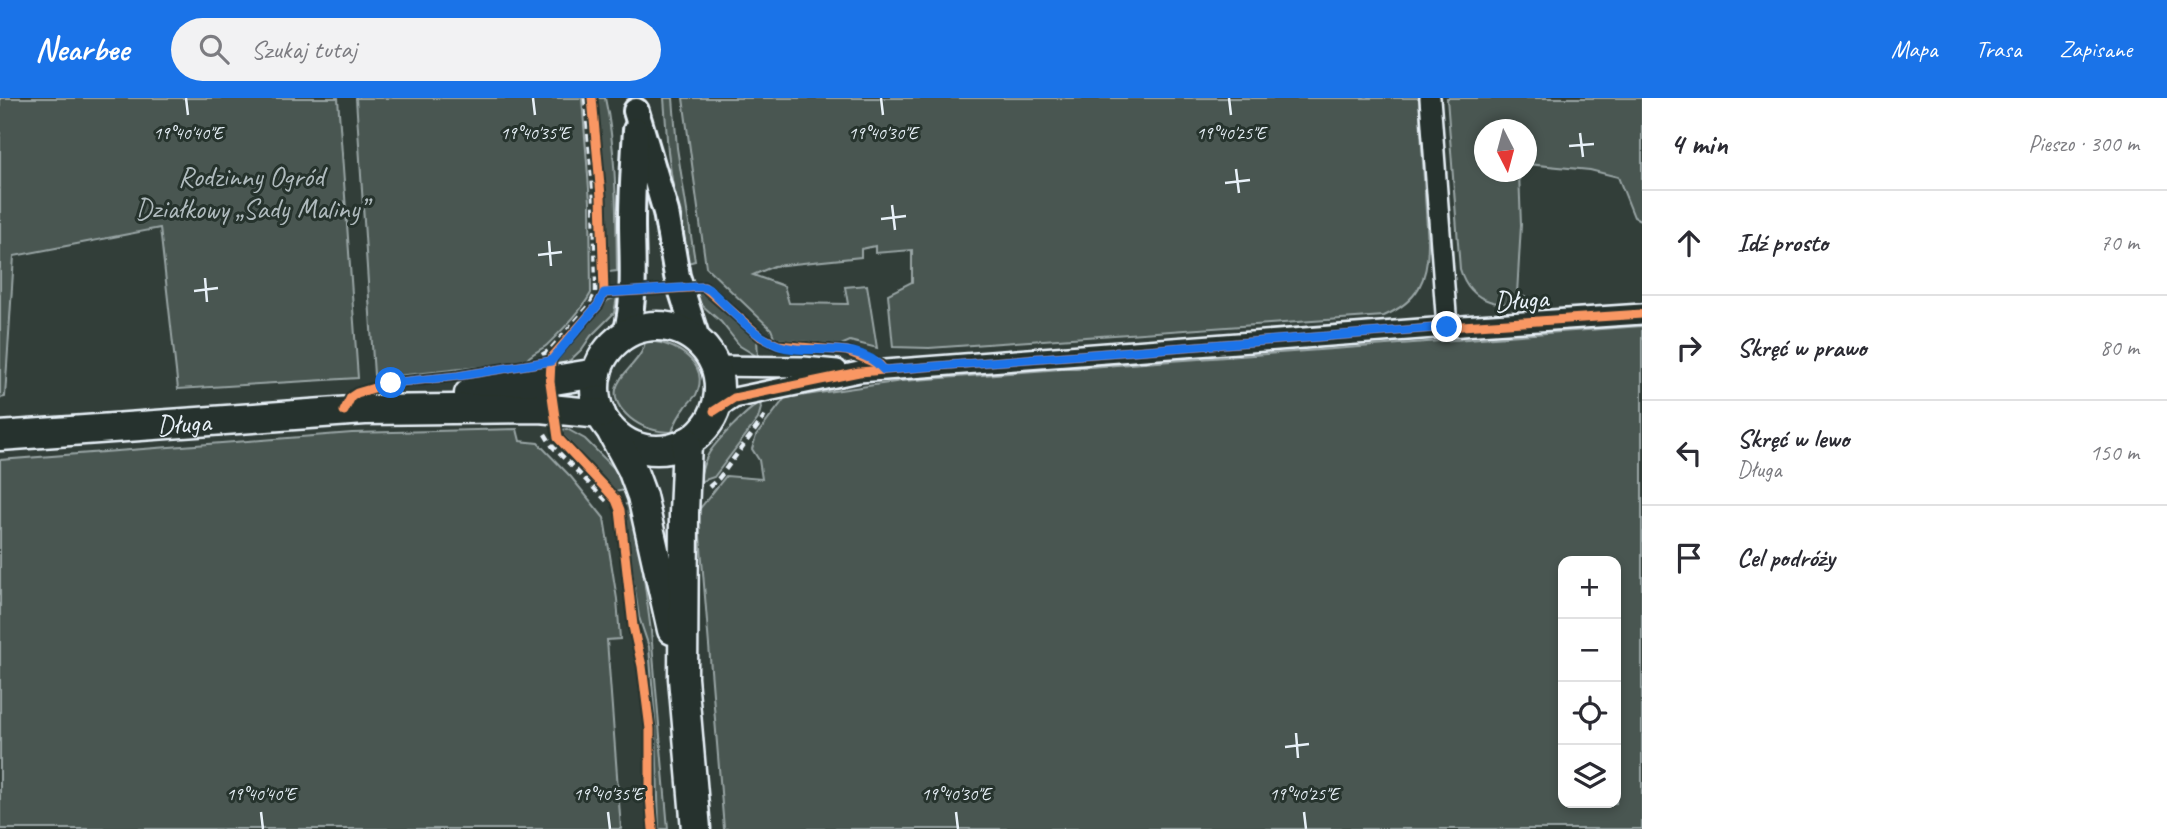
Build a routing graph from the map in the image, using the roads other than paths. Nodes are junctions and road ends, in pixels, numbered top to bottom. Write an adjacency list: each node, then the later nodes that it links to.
1 (1430, 98): 4 (street)
2 (636, 104): 5 (street); 6 (street)
3 (1642, 314): 4 (street, Długa)
4 (1447, 327): 8 (street, Długa)
5 (626, 334): 6 (main road); 9 (main road)
6 (698, 342): 7 (main road)
7 (715, 366): 8 (street); 11 (main road)
8 (859, 372): 11 (street)
9 (597, 373): 10 (main road, Długa); 12 (main road)
10 (365, 410): 12 (main road, Długa); 13 (main road, Długa)
11 (714, 411): 14 (main road)
12 (605, 420): 14 (main road); 15 (main road)
13 (0, 436)
14 (687, 442): 15 (main road)
15 (683, 678): 16 (main road)
16 (696, 829)

